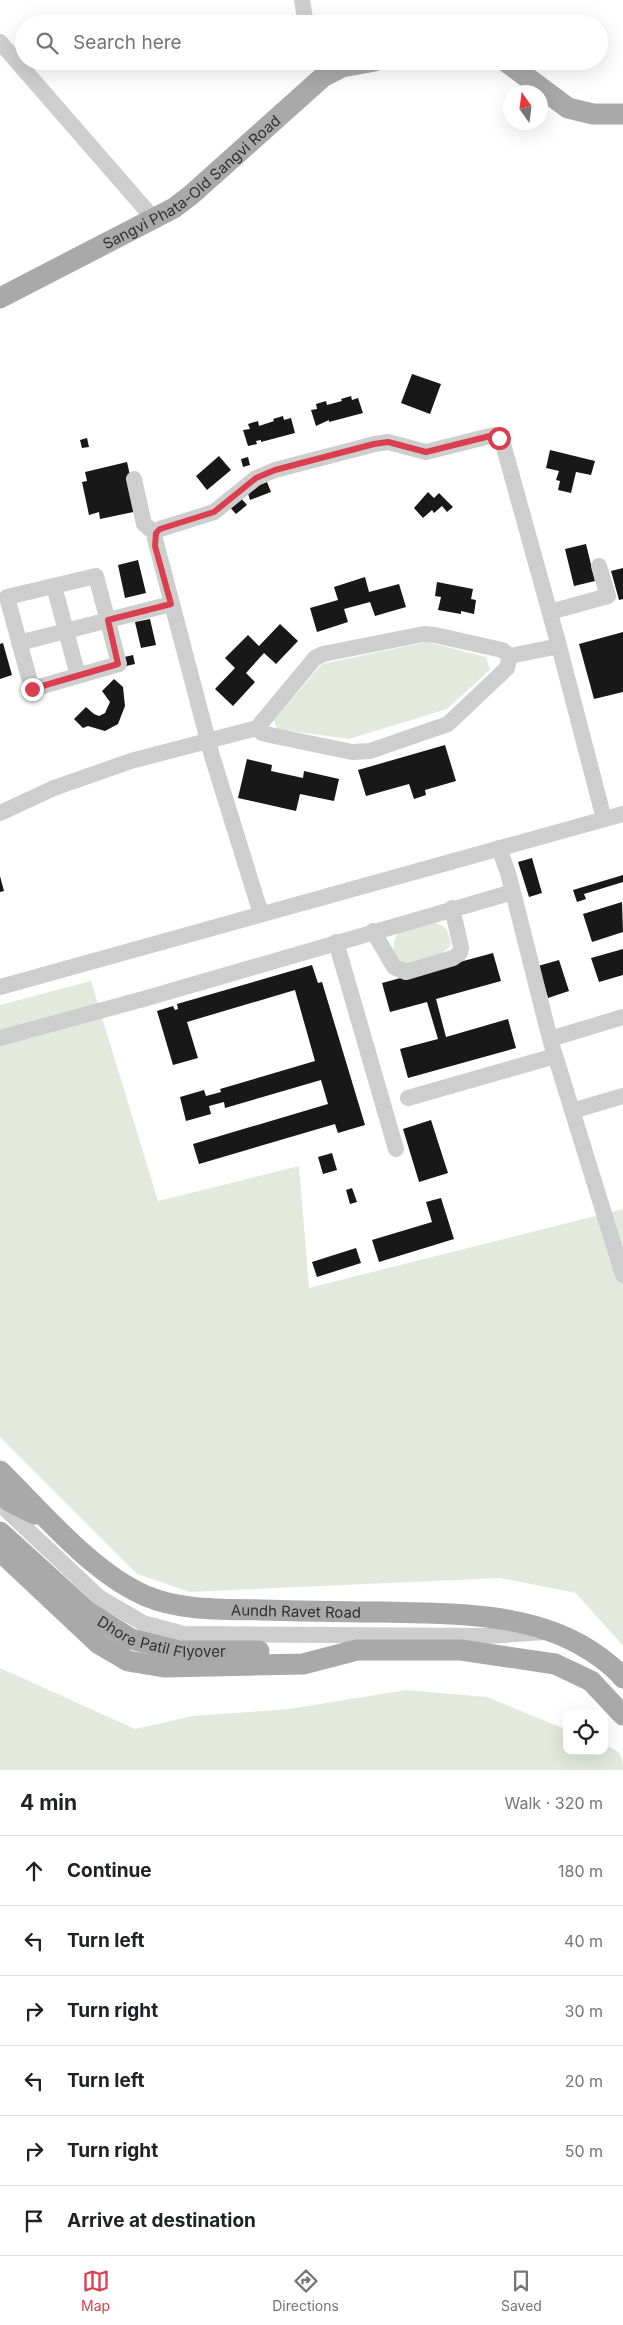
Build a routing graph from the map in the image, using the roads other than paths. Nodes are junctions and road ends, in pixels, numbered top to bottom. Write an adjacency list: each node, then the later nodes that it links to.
1 (302, 0): 2 (street)
2 (304, 15)
3 (0, 42): 4 (street)
4 (15, 59)
5 (24, 70): 9 (street)
6 (320, 70): 9 (main road, Sangvi Phata-Old Sangvi Road)
7 (517, 70): 8 (main road)
8 (623, 114)
9 (154, 219): 10 (main road, Sangvi Phata-Old Sangvi Road)
10 (0, 298)
11 (134, 479): 12 (street)
12 (156, 533): 15 (street); 16 (street)
13 (599, 566): 16 (street)
14 (54, 586): 17 (street); 18 (street); 19 (street)
15 (171, 604): 17 (street); 24 (street)
16 (550, 612): 20 (street)
17 (108, 620): 18 (street); 22 (street)
18 (66, 630): 19 (street); 22 (street)
19 (18, 643): 22 (street)
20 (559, 646): 21 (street); 27 (street)
21 (510, 656): 23 (street); 23 (street)
22 (78, 676)
23 (257, 728): 24 (street)
24 (208, 741): 25 (street); 31 (street)
25 (0, 814)
26 (623, 814): 27 (street)
27 (604, 819): 28 (street)
28 (499, 848): 29 (street); 31 (street)
29 (513, 892): 30 (street); 37 (street)
30 (452, 908): 32 (street); 32 (street)
31 (261, 914): 34 (street)
32 (373, 932): 33 (street)
33 (336, 942): 36 (street); 42 (street)
34 (0, 986)
35 (623, 1017): 37 (street)
36 (0, 1038)
37 (550, 1039): 38 (street)
38 (555, 1056): 40 (street); 41 (street)
39 (623, 1096): 41 (street)
40 (408, 1098)
41 (572, 1111): 43 (street)
42 (396, 1149)
43 (623, 1275)
44 (0, 1471): 47 (main road, Aundh Ravet Road)
45 (0, 1492): 47 (main road)
46 (0, 1504): 52 (street)
47 (51, 1521): 50 (main road, Aundh Ravet Road)
48 (0, 1532): 52 (main road, Dhore Patil Flyover)
49 (0, 1551): 53 (main road)
50 (554, 1632): 51 (street); 55 (main road, Aundh Ravet Road)
51 (487, 1636): 52 (street); 54 (street)
52 (283, 1642): 53 (main road, Dhore Patil Flyover)
53 (357, 1650): 54 (main road)
54 (555, 1664): 56 (main road)
55 (623, 1678)
56 (623, 1715)

